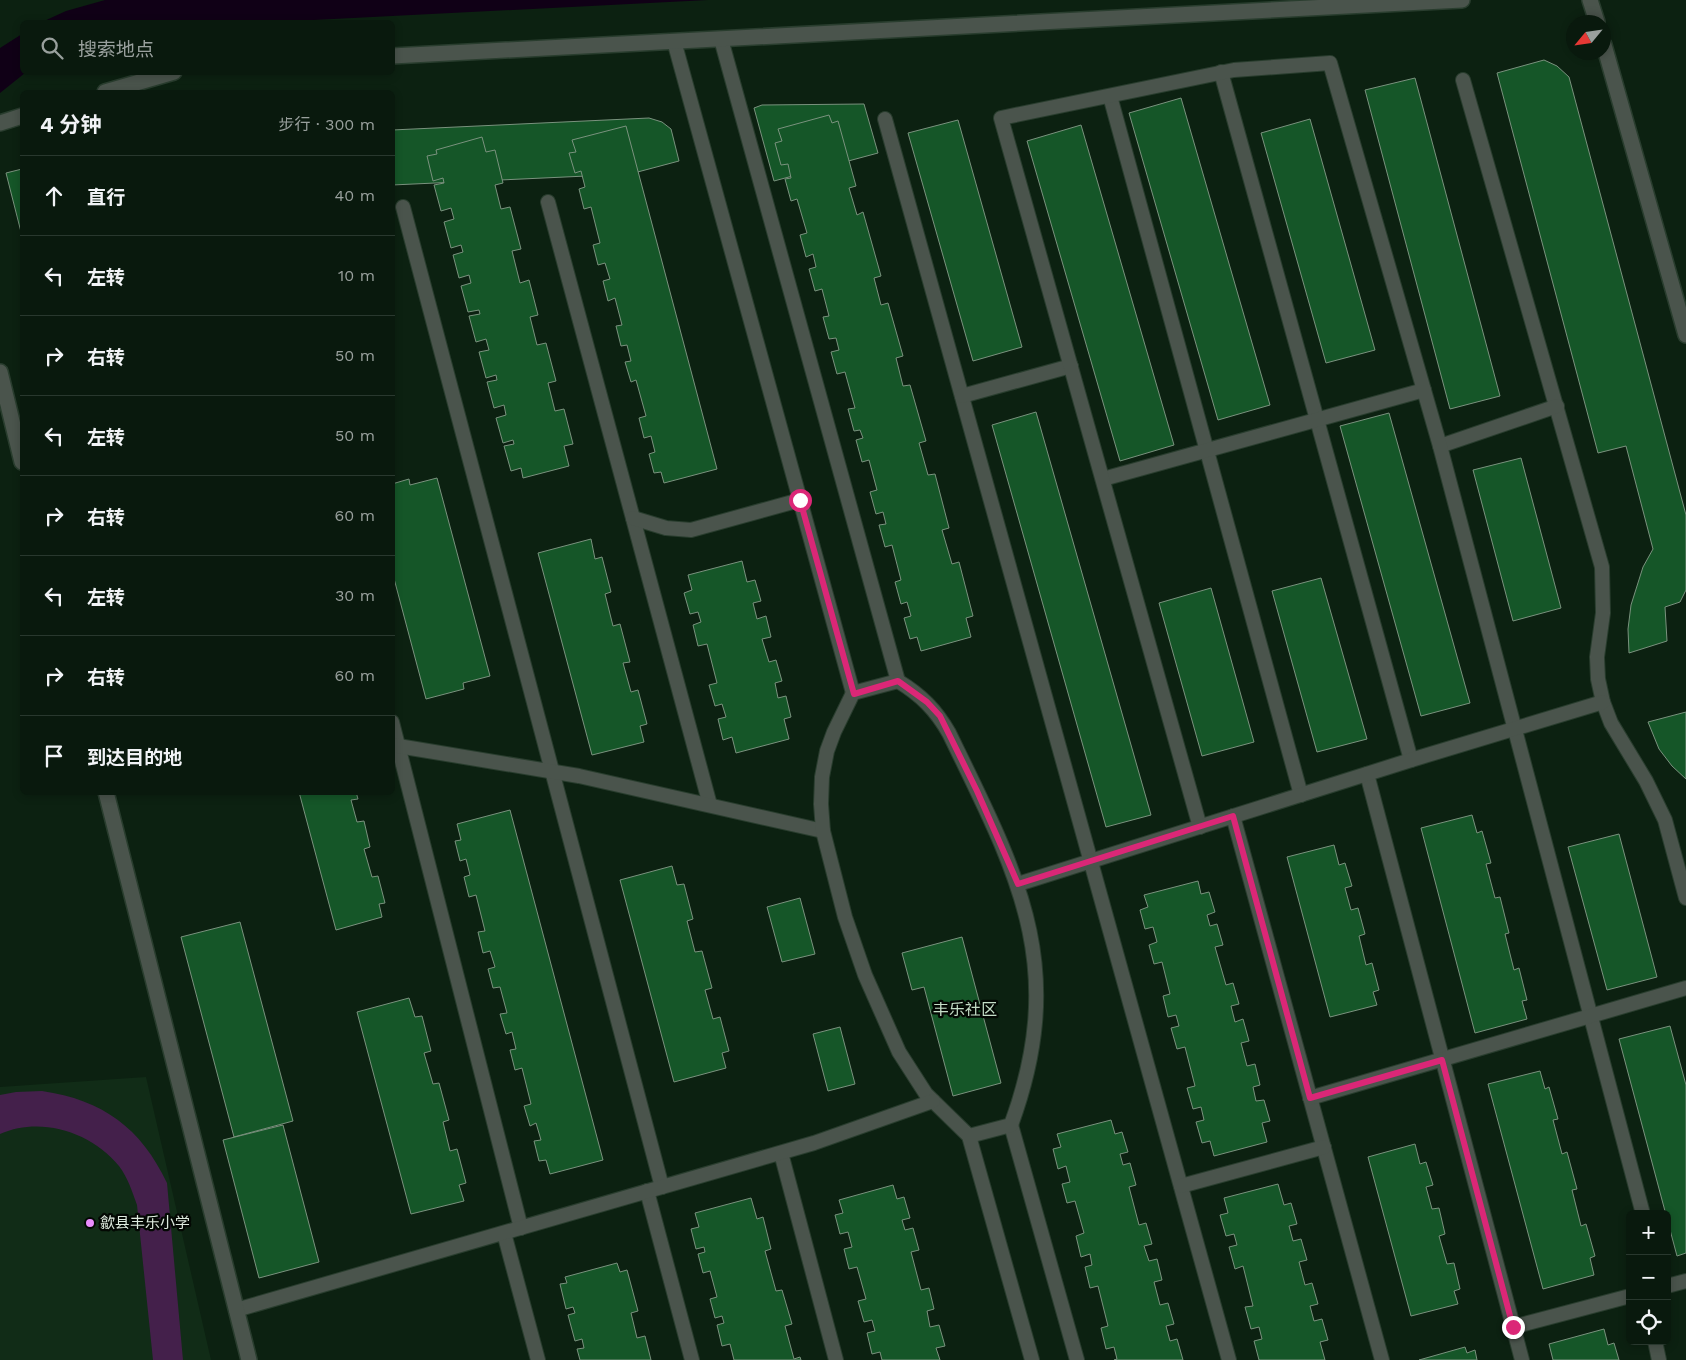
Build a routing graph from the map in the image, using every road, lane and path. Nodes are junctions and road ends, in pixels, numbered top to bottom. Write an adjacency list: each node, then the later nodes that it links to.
1 (1462, 0): 4 (street)
2 (1590, 0): 3 (street)
3 (1595, 15)
4 (721, 39): 5 (street); 31 (lane)
5 (674, 41): 6 (street); 29 (lane)
6 (395, 56)
7 (1608, 60): 18 (street)
8 (1221, 72): 12 (lane); 21 (lane); 24 (lane)
9 (164, 75): 11 (street)
10 (1463, 80): 23 (lane)
11 (112, 90)
12 (1110, 96): 19 (lane); 26 (lane)
13 (20, 117): 15 (street)
14 (885, 119): 22 (lane)
15 (0, 123)
16 (548, 202): 30 (lane)
17 (404, 207): 37 (lane)
18 (1686, 335)
19 (1071, 366): 22 (lane); 28 (lane)
20 (0, 372): 27 (street)
21 (1424, 390): 24 (lane); 25 (lane)
22 (962, 396): 45 (lane)
23 (1557, 406): 25 (lane); 33 (lane)
24 (1317, 419): 26 (lane); 36 (lane)
25 (1440, 446): 34 (lane)
26 (1206, 450): 28 (lane); 40 (lane)
27 (20, 454)
28 (1103, 479): 43 (lane)
29 (800, 500): 30 (lane); 32 (lane)
30 (633, 518): 41 (lane)
31 (898, 681): 32 (lane); 46 (lane)
32 (854, 694): 44 (lane)
33 (1603, 702): 34 (lane); 47 (lane)
34 (1514, 728): 36 (lane); 49 (lane)
35 (396, 745): 37 (lane); 61 (lane)
36 (1411, 760): 38 (lane)
37 (552, 772): 41 (lane); 58 (lane)
38 (1367, 774): 40 (lane); 50 (lane)
39 (107, 795): 66 (street)
40 (1300, 795): 42 (lane)
41 (710, 806): 44 (lane)
42 (1233, 816): 43 (lane); 51 (lane)
43 (1200, 826): 45 (lane)
44 (823, 831): 52 (lane)
45 (1091, 861): 46 (lane); 57 (lane)
46 (1018, 884): 53 (lane)
47 (1686, 898)
48 (1686, 988): 49 (lane)
49 (1590, 1016): 50 (lane); 60 (lane)
50 (1442, 1060): 51 (lane); 67 (lane)
51 (1310, 1098): 55 (lane)
52 (933, 1101): 54 (lane); 56 (lane)
53 (1011, 1125): 54 (lane); 74 (lane)
54 (969, 1136): 73 (lane)
55 (1324, 1147): 57 (lane); 76 (lane)
56 (781, 1153): 58 (lane); 72 (lane)
57 (1181, 1186): 75 (lane)
58 (662, 1187): 59 (lane)
59 (647, 1191): 61 (lane); 71 (lane)
60 (1642, 1210)
61 (522, 1228): 62 (lane)
62 (504, 1233): 66 (lane); 70 (lane)
63 (1686, 1282): 64 (lane)
64 (1671, 1285)
65 (1626, 1297): 67 (lane)
66 (236, 1310): 69 (street)
67 (1513, 1327): 77 (lane)
68 (1656, 1345): 78 (lane)
69 (249, 1360)
70 (538, 1360)
71 (692, 1360)
72 (836, 1360)
73 (1032, 1360)
74 (1077, 1360)
75 (1229, 1360)
76 (1382, 1360)
77 (1522, 1360)
78 (1659, 1360)

